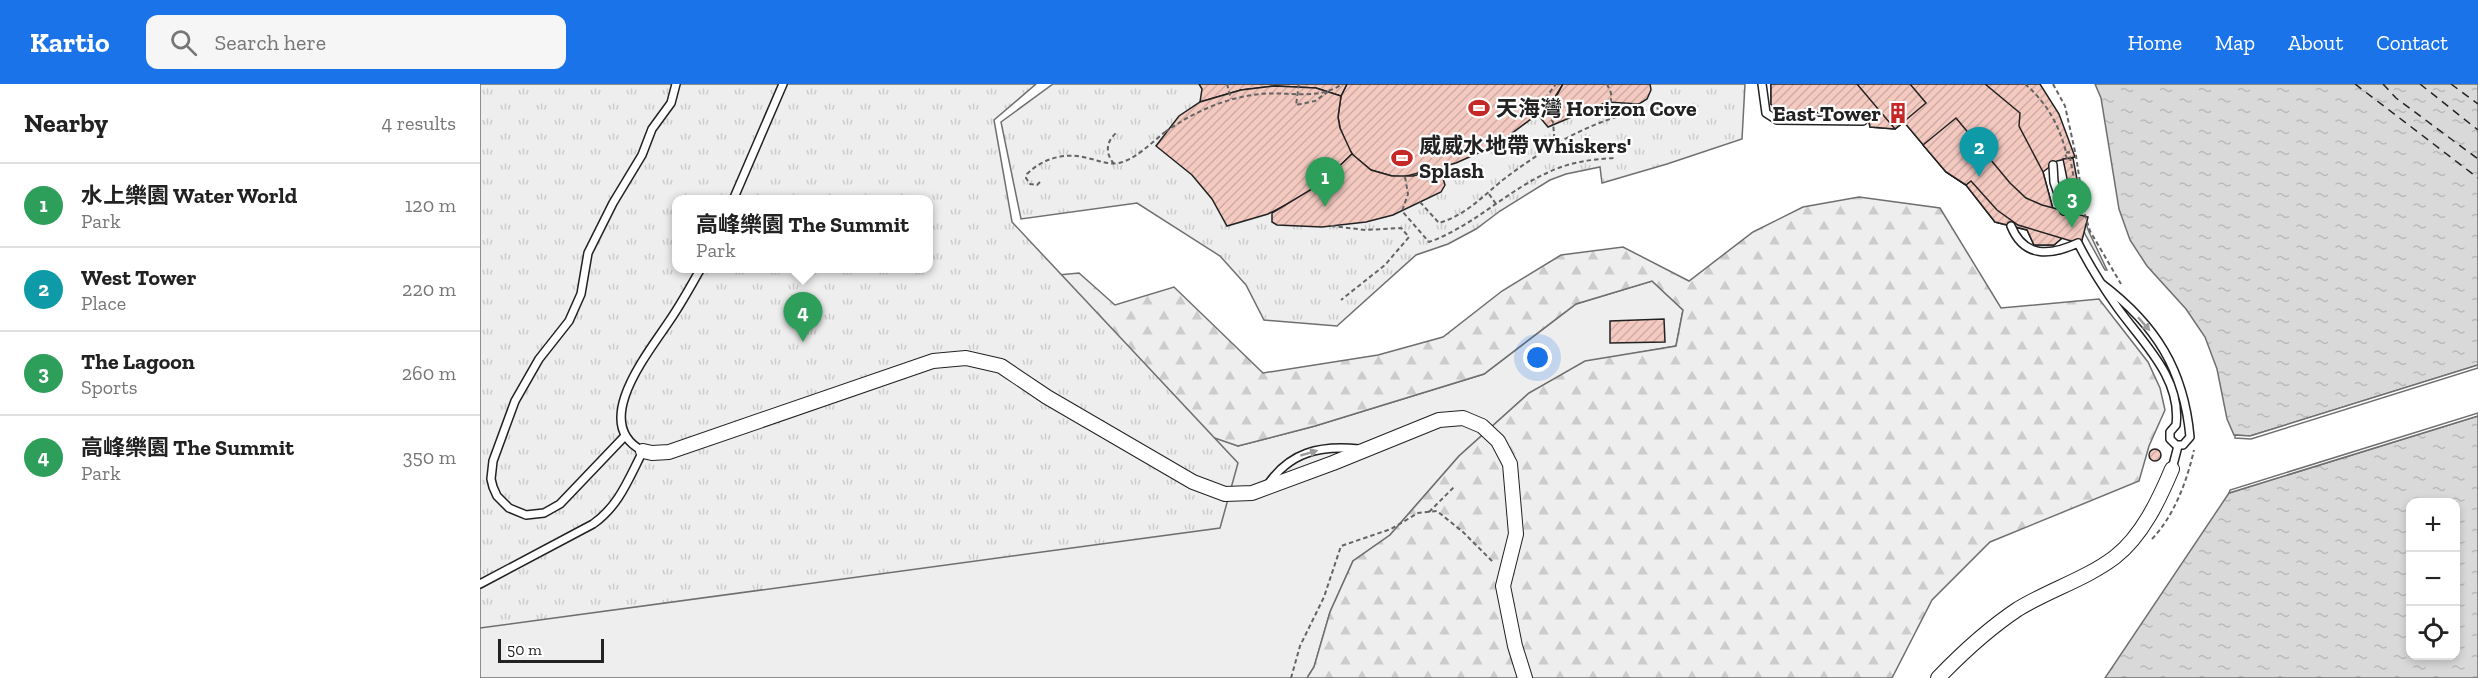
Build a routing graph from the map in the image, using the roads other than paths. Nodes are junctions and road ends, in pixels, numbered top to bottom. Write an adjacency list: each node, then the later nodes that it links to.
1 (676, 84): 13 (lane)
2 (783, 84): 6 (lane)
3 (1762, 84): 4 (lane)
4 (1863, 121)
5 (2053, 165): 7 (lane)
6 (735, 195)
7 (2064, 211)
8 (2011, 226): 10 (lane)
9 (698, 273): 13 (lane)
10 (2103, 284): 11 (lane); 12 (lane, one-way to 12)
11 (2176, 425): 12 (lane); 14 (lane)
12 (2189, 430): 14 (lane)
13 (624, 437): 15 (lane)
14 (2178, 446): 16 (lane)
15 (643, 451): 17 (lane); 18 (street)
16 (2172, 469): 19 (street)
17 (480, 584)
18 (1525, 678)
19 (1938, 678)

